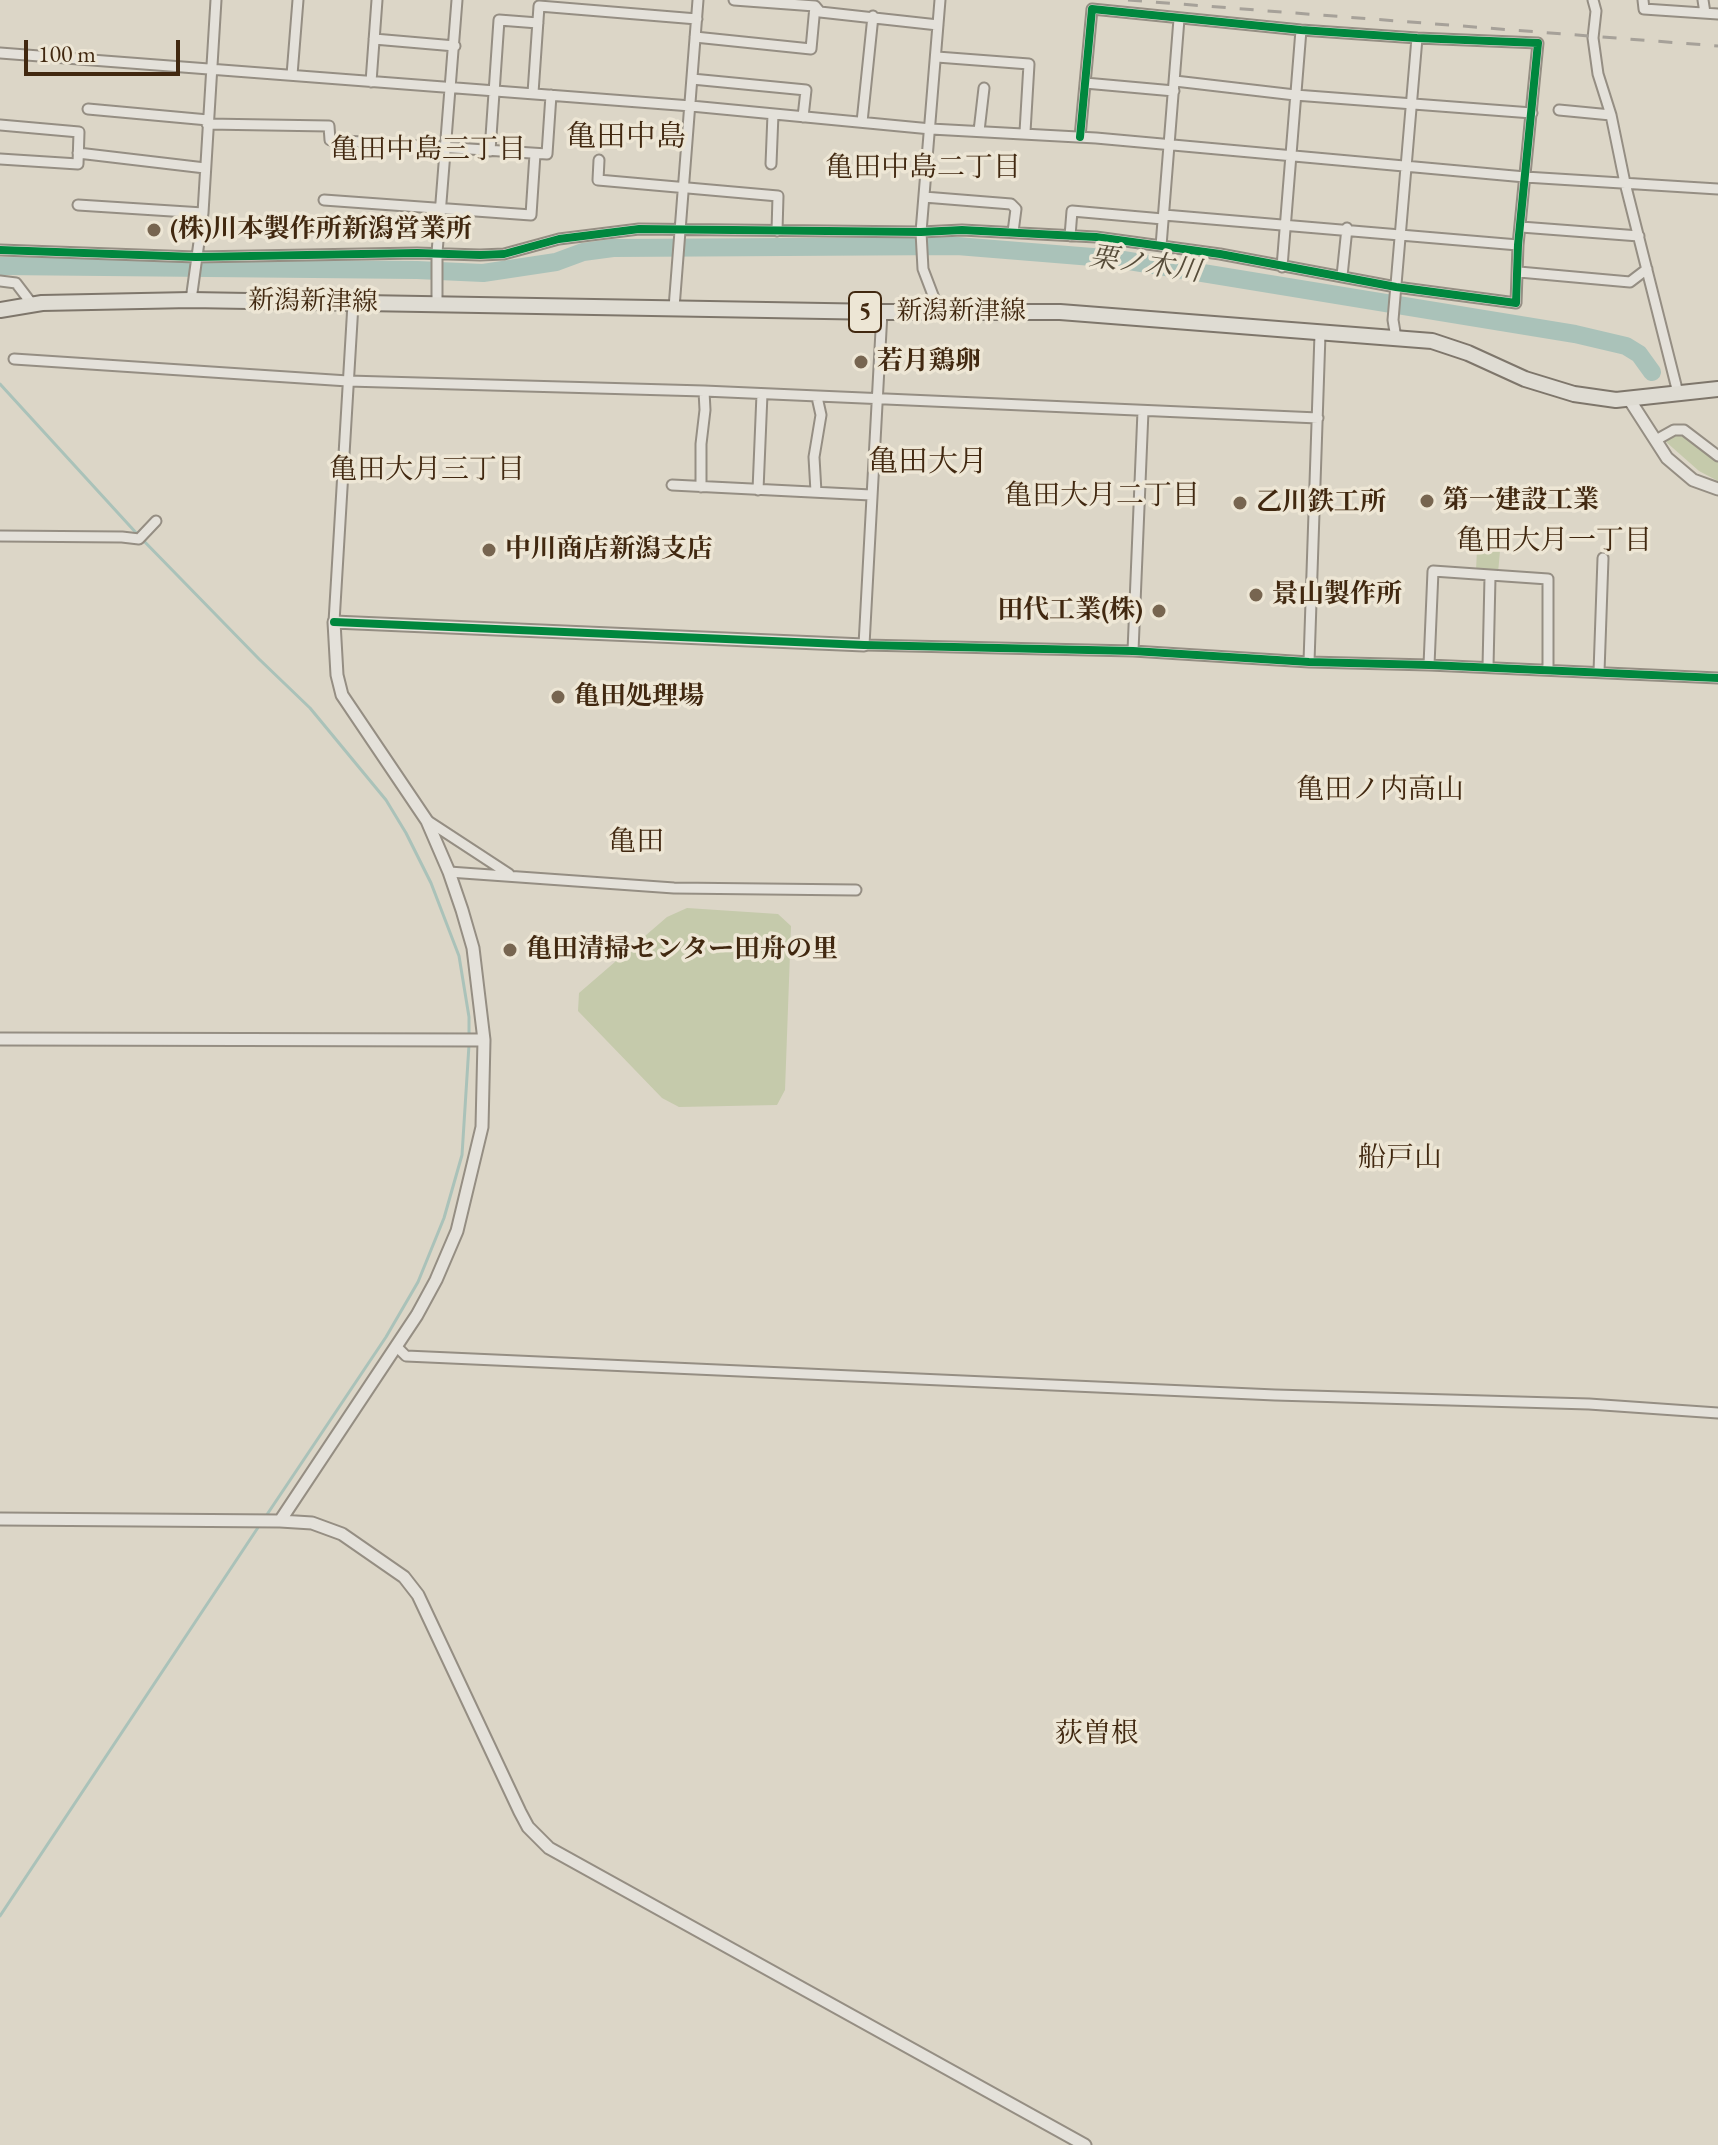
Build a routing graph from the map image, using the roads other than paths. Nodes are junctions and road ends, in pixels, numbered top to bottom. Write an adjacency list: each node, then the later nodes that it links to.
1 (215, 0): 27 (street)
2 (298, 0): 28 (street)
3 (377, 0): 23 (street)
4 (457, 0): 24 (street)
5 (698, 0): 16 (street)
6 (734, 0): 12 (street)
7 (940, 0): 19 (street)
8 (1593, 0): 45 (street)
9 (1643, 0): 13 (street)
10 (1703, 0): 13 (street)
11 (570, 4): 16 (street); 18 (street)
12 (815, 6): 15 (street); 21 (street)
13 (1705, 13): 14 (street)
14 (1718, 14)
15 (873, 16): 19 (street); 48 (street)
16 (697, 19): 21 (street)
17 (1179, 19): 20 (street); 31 (street); 32 (street)
18 (538, 23): 35 (street); 36 (street)
19 (938, 25): 26 (street)
20 (1301, 30): 22 (street); 38 (street)
21 (695, 37): 29 (street)
22 (1417, 38): 39 (street); 43 (street)
23 (374, 39): 24 (street); 30 (street)
24 (455, 46): 33 (street)
25 (0, 53): 27 (street)
26 (937, 57): 50 (street); 52 (street)
27 (210, 70): 28 (street); 47 (street)
28 (292, 75): 30 (street)
29 (692, 79): 40 (street); 46 (street)
30 (371, 82): 33 (street)
31 (1085, 83): 32 (street); 53 (street)
32 (1175, 86): 38 (street); 54 (street)
33 (450, 88): 35 (street); 55 (street)
34 (984, 88): 51 (street)
35 (495, 90): 36 (street); 56 (street)
36 (533, 93): 37 (street)
37 (551, 95): 40 (street); 58 (street)
38 (1295, 95): 39 (street); 59 (street)
39 (1412, 104): 43 (street); 63 (street)
40 (691, 106): 44 (street); 67 (street)
41 (88, 109): 47 (street)
42 (1559, 110): 45 (street)
43 (1532, 113): 65 (street)
44 (773, 114): 46 (street); 62 (street)
45 (1611, 115): 66 (street)
46 (803, 117): 48 (street)
47 (207, 122): 55 (street); 64 (street)
48 (862, 122): 50 (street)
49 (0, 125): 57 (street)
50 (931, 129): 51 (street); 69 (street)
51 (979, 131): 52 (street)
52 (1025, 132): 53 (street)
53 (1080, 137): 54 (street)
54 (1170, 145): 59 (street); 74 (street)
55 (445, 148): 56 (street); 72 (street)
56 (490, 151): 58 (street)
57 (78, 153): 60 (street); 64 (street)
58 (535, 154): 72 (street)
59 (1290, 155): 63 (street); 75 (street)
60 (0, 159)
61 (599, 160): 67 (street)
62 (771, 164)
63 (1407, 165): 65 (street); 82 (street)
64 (205, 168): 73 (street)
65 (1525, 177): 66 (street); 76 (street)
66 (1625, 183): 68 (street); 84 (street)
67 (685, 187): 78 (street); 79 (street)
68 (1718, 189)
69 (924, 197): 80 (street); 81 (street)
70 (324, 200): 72 (street)
71 (78, 205): 73 (street)
72 (441, 207): 88 (street)
73 (203, 213): 89 (street)
74 (1164, 217): 75 (street); 83 (street); 86 (street)
75 (1285, 226): 77 (street); 90 (street)
76 (1521, 227): 84 (street); 85 (street)
77 (1347, 228): 82 (street); 93 (street)
78 (681, 230): 79 (street); 88 (street); 100 (street)
79 (777, 231): 80 (street)
80 (921, 232): 81 (street); 102 (street)
81 (1013, 232): 83 (street)
82 (1400, 233): 85 (street); 95 (street)
83 (1070, 236): 86 (street)
84 (1639, 236): 91 (street)
85 (1518, 245): 92 (street)
86 (1161, 246): 90 (street)
87 (0, 250): 89 (street)
88 (437, 253): 89 (street); 97 (street)
89 (196, 257): 96 (street)
90 (1282, 267): 93 (street)
91 (1647, 269): 92 (street); 110 (street)
92 (1519, 272): 95 (street)
93 (1342, 276): 95 (street)
94 (0, 281): 98 (street)
95 (1396, 292): 105 (street)
96 (191, 300): 98 (main road, 新潟新津線 / 5); 99 (main road, 新潟新津線 / 5)
97 (437, 303): 99 (main road, 新潟新津線 / 5); 100 (main road, 新潟新津線 / 5)
98 (32, 304): 101 (main road, 新潟新津線 / 5)
99 (353, 304): 107 (street)
100 (674, 308): 103 (main road, 新潟新津線 / 5)
101 (0, 310)
102 (939, 311): 103 (main road, 新潟新津線 / 5); 104 (main road, 新潟新津線 / 5)
103 (882, 312): 114 (street)
104 (1320, 334): 105 (main road, 新潟新津線 / 5); 116 (street)
105 (1396, 338): 113 (main road, 新潟新津線 / 5)
106 (14, 359): 107 (street)
107 (348, 381): 109 (street); 129 (street)
108 (1718, 389): 110 (main road, 新潟新津線 / 5)
109 (704, 391): 111 (street); 120 (street)
110 (1678, 393): 113 (main road, 新潟新津線 / 5)
111 (762, 394): 112 (street); 122 (street)
112 (817, 397): 114 (street); 123 (street)
113 (1629, 399): 117 (street)
114 (876, 400): 115 (street); 124 (street)
115 (1143, 411): 116 (street); 131 (street)
116 (1318, 418): 132 (street)
117 (1656, 440): 118 (street); 121 (street)
118 (1718, 456)
119 (672, 485): 120 (street)
120 (701, 487): 122 (street)
121 (1718, 489)
122 (758, 490): 123 (street)
123 (816, 492): 124 (street)
124 (871, 495): 130 (street)
125 (156, 521): 126 (street)
126 (0, 536)
127 (1603, 558): 136 (street)
128 (1490, 577): 133 (street); 134 (street); 135 (street)
129 (334, 622): 130 (street); 138 (street)
130 (864, 645): 131 (street)
131 (1133, 651): 132 (street)
132 (1309, 662): 133 (street)
133 (1429, 665): 134 (street)
134 (1488, 667): 135 (street)
135 (1548, 670): 136 (street)
136 (1599, 672): 137 (street)
137 (1718, 678)
138 (427, 821): 139 (street); 140 (street)
139 (449, 872): 140 (street); 143 (street)
140 (512, 876): 141 (street)
141 (856, 890)
142 (0, 1039): 143 (street)
143 (481, 1040): 144 (street)
144 (396, 1346): 145 (street); 147 (street)
145 (1718, 1413)
146 (0, 1519): 147 (street)
147 (276, 1521): 148 (street)
148 (1085, 2145)

